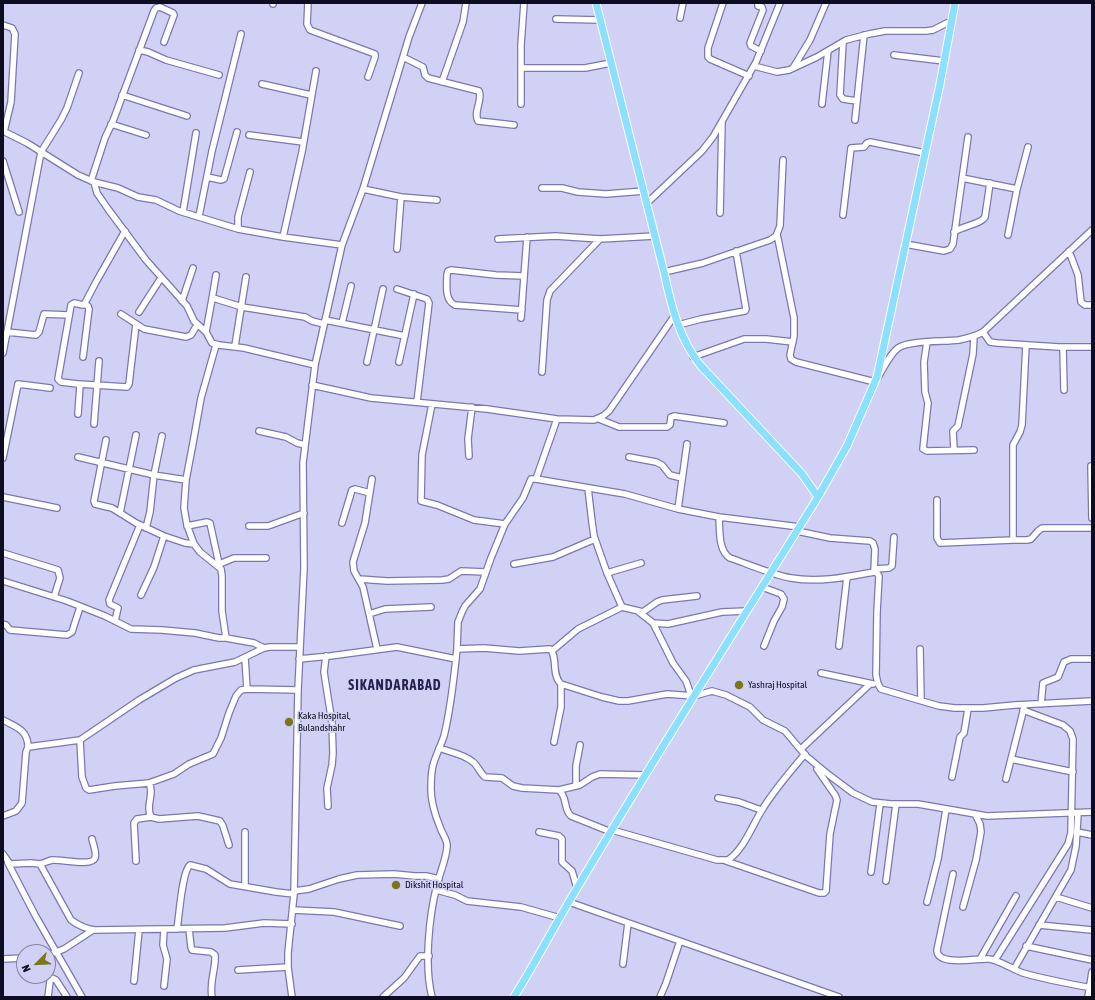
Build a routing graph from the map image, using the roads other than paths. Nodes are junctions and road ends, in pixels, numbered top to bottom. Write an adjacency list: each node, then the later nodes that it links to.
1 (308, 3): 35 (street)
2 (422, 3): 25 (street)
3 (466, 3): 36 (street)
4 (524, 3): 29 (street)
5 (596, 3): 14 (main road)
6 (684, 3): 12 (street)
7 (723, 3): 34 (street)
8 (758, 3): 22 (street)
9 (780, 3): 22 (street)
10 (826, 3): 30 (street)
11 (955, 3): 15 (main road)
12 (680, 18)
13 (556, 19): 14 (street)
14 (600, 20): 27 (main road)
15 (951, 21): 18 (street); 26 (main road)
16 (5, 25): 48 (street)
17 (241, 34): 61 (street)
18 (864, 35): 20 (street); 40 (street)
19 (164, 42): 21 (street)
20 (843, 42): 23 (street); 40 (street)
21 (139, 50): 33 (street); 38 (street)
22 (761, 50): 28 (street)
23 (828, 51): 30 (street); 42 (street)
24 (894, 55): 26 (street)
25 (403, 57): 36 (street); 66 (street)
26 (944, 61): 57 (main road)
27 (611, 63): 29 (street); 68 (main road)
28 (754, 66): 30 (street); 34 (street)
29 (521, 68): 41 (street)
30 (793, 68)
31 (316, 72): 39 (street)
32 (78, 73): 56 (street)
33 (219, 75)
34 (749, 76): 44 (street)
35 (368, 77)
36 (442, 82): 47 (street)
37 (262, 84): 39 (street)
38 (122, 95): 43 (street); 46 (street)
39 (311, 95): 54 (street)
40 (857, 101): 45 (street)
41 (521, 104)
42 (822, 104)
43 (187, 116)
44 (722, 119): 71 (street); 74 (street)
45 (855, 120)
46 (111, 124): 51 (street); 63 (street)
47 (514, 125)
48 (4, 132): 56 (street)
49 (236, 132): 61 (street)
50 (196, 133): 73 (street)
51 (146, 135)
52 (249, 135): 54 (street)
53 (968, 137): 62 (street)
54 (303, 142): 84 (street)
55 (1028, 147): 67 (street)
56 (41, 152): 63 (street); 120 (street)
57 (925, 153): 75 (street); 88 (main road)
58 (783, 160): 81 (street)
59 (3, 161): 72 (street)
60 (250, 172): 77 (street)
61 (207, 176): 76 (street)
62 (962, 178): 64 (street); 80 (street)
63 (92, 181): 73 (street); 79 (street)
64 (990, 184): 67 (street); 80 (street)
65 (542, 188): 68 (street)
66 (363, 189): 69 (street); 89 (street)
67 (1017, 189): 82 (street)
68 (644, 191): 71 (main road)
69 (401, 197): 70 (street); 90 (street)
70 (438, 200)
71 (647, 203): 83 (main road)
72 (19, 212)
73 (183, 212): 76 (street)
74 (720, 213)
75 (843, 215)
76 (199, 216): 77 (street)
77 (238, 229): 84 (street)
78 (1092, 230): 92 (street)
79 (125, 231): 98 (street); 105 (street)
80 (954, 232): 88 (street)
81 (777, 234): 91 (street); 125 (street)
82 (1008, 235)
83 (655, 236): 87 (street); 94 (main road)
84 (283, 237): 89 (street)
85 (527, 237): 86 (street); 87 (street); 96 (street)
86 (498, 239)
87 (600, 239): 139 (street)
88 (905, 244): 140 (main road)
89 (342, 245): 114 (street)
90 (397, 249)
91 (736, 251): 94 (street); 118 (street)
92 (1069, 251): 106 (street); 122 (street)
93 (193, 268): 104 (street)
94 (664, 272): 112 (main road)
95 (216, 275): 103 (street)
96 (524, 276): 108 (street); 108 (street)
97 (246, 277): 107 (street)
98 (161, 278): 104 (street); 109 (street)
99 (351, 286): 116 (street)
100 (383, 289): 119 (street)
101 (397, 289): 102 (street)
102 (414, 294): 123 (street); 146 (street)
103 (212, 299): 107 (street); 121 (street)
104 (182, 302): 117 (street)
105 (84, 304): 111 (street); 133 (street)
106 (1092, 305)
107 (242, 307): 114 (street); 129 (street)
108 (522, 310): 113 (street)
109 (139, 312)
110 (121, 314): 115 (street)
111 (69, 315): 120 (street); 141 (street)
112 (675, 315): 118 (main road); 151 (street)
113 (521, 318)
114 (325, 322): 116 (street); 138 (street)
115 (136, 324): 117 (street); 143 (street)
116 (342, 324): 119 (street)
117 (197, 325): 121 (street)
118 (678, 325): 134 (main road)
119 (375, 330): 123 (street); 136 (street)
120 (7, 332): 132 (street)
121 (206, 332): 127 (street)
122 (983, 332): 124 (street); 128 (street)
123 (405, 336): 137 (street)
124 (974, 336): 126 (street); 161 (street)
125 (793, 342): 134 (street); 140 (street)
126 (924, 342): 140 (street); 161 (street)
127 (216, 345): 129 (street); 174 (street)
128 (1026, 345): 130 (street); 197 (street)
129 (235, 346): 138 (street)
130 (1064, 347): 131 (street); 145 (street)
131 (1092, 347)
132 (3, 353)
133 (83, 357)
134 (693, 357): 178 (main road)
135 (100, 361): 143 (street)
136 (367, 362)
137 (399, 362)
138 (315, 365): 142 (street)
139 (542, 372)
140 (876, 380): 178 (main road)
141 (79, 384): 143 (street); 149 (street)
142 (312, 385): 146 (street); 160 (street)
143 (97, 386): 152 (street)
144 (50, 388): 157 (street)
145 (1064, 390)
146 (417, 402): 147 (street)
147 (432, 404): 148 (street); 187 (street)
148 (472, 407): 150 (street); 163 (street)
149 (78, 414)
150 (557, 419): 151 (street); 173 (street)
151 (599, 419): 153 (street)
152 (94, 424)
153 (724, 424)
154 (259, 431): 160 (street)
155 (136, 435): 169 (street)
156 (162, 436): 170 (street)
157 (5, 440): 166 (street)
158 (106, 440): 167 (street)
159 (687, 444): 171 (street)
160 (305, 445): 183 (street)
161 (954, 450): 162 (street)
162 (974, 450)
163 (469, 456)
164 (78, 457): 167 (street)
165 (629, 457): 171 (street)
166 (3, 458)
167 (101, 462): 169 (street); 182 (street)
168 (1091, 466): 185 (street)
169 (128, 468): 170 (street); 182 (street)
170 (154, 475): 174 (street); 191 (street)
171 (682, 478): 181 (street)
172 (372, 479): 176 (street)
173 (536, 479): 175 (street); 187 (street)
174 (186, 480): 189 (street)
175 (588, 488): 181 (street); 196 (street)
176 (370, 493): 186 (street); 209 (street)
177 (3, 497): 180 (street)
178 (818, 497): 193 (main road)
179 (938, 500): 197 (street)
180 (57, 508)
181 (678, 508): 184 (street)
182 (120, 513): 188 (street)
183 (304, 513): 190 (street); 227 (street)
184 (719, 517): 193 (street); 206 (street)
185 (1092, 518)
186 (342, 523)
187 (506, 524): 205 (street)
188 (140, 525): 191 (street); 221 (street)
189 (187, 526): 198 (street); 203 (street)
190 (249, 526)
191 (146, 528): 194 (street)
192 (1092, 528): 197 (street)
193 (799, 529): 204 (street); 206 (main road)
194 (164, 536): 198 (street); 212 (street)
195 (894, 537): 204 (street)
196 (595, 539): 202 (street); 207 (street)
197 (1013, 540)
198 (194, 544): 203 (street)
199 (3, 553): 214 (street)
200 (266, 558): 203 (street)
201 (641, 563): 207 (street)
202 (514, 564)
203 (218, 565): 224 (street)
204 (874, 570): 208 (street); 241 (street)
205 (486, 572): 209 (street); 230 (street)
206 (772, 572): 208 (street); 211 (main road)
207 (607, 573): 217 (street)
208 (847, 578): 226 (street)
209 (359, 579): 220 (street)
210 (3, 581): 214 (street)
211 (762, 587): 218 (main road); 225 (street)
212 (141, 595)
213 (697, 596): 219 (street)
214 (54, 597): 215 (street)
215 (80, 607): 221 (street); 223 (street)
216 (431, 607): 220 (street)
217 (622, 607): 219 (street); 232 (street)
218 (747, 611): 222 (street); 244 (main road)
219 (639, 612): 222 (street)
220 (369, 614): 229 (street)
221 (115, 621): 224 (street)
222 (653, 623): 244 (street)
223 (3, 624)
224 (226, 638): 228 (street)
225 (764, 646)
226 (839, 646)
227 (299, 647): 228 (street); 235 (street)
228 (264, 648): 234 (street)
229 (377, 649): 233 (street); 236 (street)
230 (457, 649): 232 (street); 236 (street)
231 (920, 649): 245 (street)
232 (552, 651): 239 (street)
233 (326, 656): 235 (street); 270 (street)
234 (245, 658): 242 (street); 251 (street)
235 (299, 659): 243 (street)
236 (456, 659): 255 (street)
237 (1092, 659): 247 (street)
238 (820, 673): 240 (street)
239 (561, 684): 244 (street); 252 (street)
240 (870, 684): 241 (street); 256 (street)
241 (878, 684): 245 (street)
242 (247, 689): 243 (street); 264 (street)
243 (298, 690): 297 (street)
244 (693, 696): 256 (street); 261 (main road)
245 (921, 700): 249 (street)
246 (1092, 701): 247 (street)
247 (1041, 704): 248 (street)
248 (1024, 707): 249 (street); 258 (street); 260 (street)
249 (968, 709): 262 (street)
250 (3, 720): 254 (street)
251 (80, 740): 254 (street); 264 (street)
252 (554, 742)
253 (580, 745): 265 (street)
254 (28, 747): 276 (street)
255 (439, 748): 266 (street); 292 (street)
256 (801, 749): 257 (street)
257 (805, 754): 259 (street); 272 (street)
258 (1011, 759): 260 (street); 263 (street)
259 (813, 762): 268 (street); 287 (street)
260 (1073, 772): 274 (street)
261 (645, 775): 265 (street); 278 (main road)
262 (952, 777)
263 (1006, 779)
264 (150, 783): 277 (street)
265 (576, 786): 266 (street)
266 (559, 790): 278 (street)
267 (718, 798): 272 (street)
268 (880, 804): 269 (street); 290 (street)
269 (896, 804): 271 (street); 293 (street)
270 (328, 806)
271 (946, 809): 275 (street); 301 (street)
272 (761, 810): 287 (street)
273 (1092, 812): 274 (street)
274 (1075, 813): 275 (street); 281 (street); 325 (street)
275 (975, 814): 302 (street)
276 (3, 816)
277 (151, 817): 284 (street); 286 (street)
278 (612, 831): 287 (street); 295 (main road)
279 (245, 832): 294 (street)
280 (539, 832): 295 (street)
281 (1077, 832): 282 (street); 299 (street)
282 (1092, 835)
283 (92, 839): 289 (street)
284 (229, 845)
285 (3, 854): 288 (street)
286 (136, 861)
287 (726, 861)
288 (8, 862): 289 (street); 317 (street)
289 (40, 864): 312 (street)
290 (871, 872)
291 (953, 874): 322 (street)
292 (439, 879): 296 (street); 297 (street)
293 (886, 881)
294 (245, 886): 297 (street); 310 (street)
295 (577, 888): 300 (main road)
296 (436, 890): 305 (street); 320 (street)
297 (294, 892): 304 (street)
298 (1016, 896): 322 (street)
299 (1056, 897): 303 (street); 308 (street)
300 (569, 902): 305 (main road); 306 (street)
301 (927, 902)
302 (963, 907)
303 (1092, 908)
304 (293, 910): 307 (street); 309 (street)
305 (560, 918): 341 (main road)
306 (628, 923): 316 (street); 326 (street)
307 (292, 924): 311 (street); 327 (street)
308 (1039, 925): 315 (street); 318 (street)
309 (400, 926)
310 (178, 929): 311 (street); 314 (street)
311 (190, 929): 337 (street)
312 (93, 930): 313 (street); 319 (street)
313 (139, 930): 314 (street); 331 (street)
314 (164, 930): 332 (street)
315 (1092, 930)
316 (680, 941): 342 (street); 343 (street)
317 (51, 944)
318 (1026, 946): 324 (street); 328 (street)
319 (56, 952): 336 (street)
320 (429, 956): 339 (street); 340 (street)
321 (16, 959): 323 (street)
322 (980, 959): 325 (street)
323 (3, 960)
324 (1092, 960)
325 (997, 962): 328 (street)
326 (623, 964)
327 (288, 967): 329 (street); 338 (street)
328 (1014, 969): 333 (street)
329 (238, 970)
330 (1092, 972): 333 (street)
331 (134, 981)
332 (164, 986)
333 (1091, 988): 344 (street)
334 (48, 997): 335 (street)
335 (68, 997)
336 (82, 997)
337 (212, 997)
338 (292, 997)
339 (383, 997)
340 (432, 997)
341 (514, 997)
342 (660, 997)
343 (836, 997)
344 (1088, 997)

